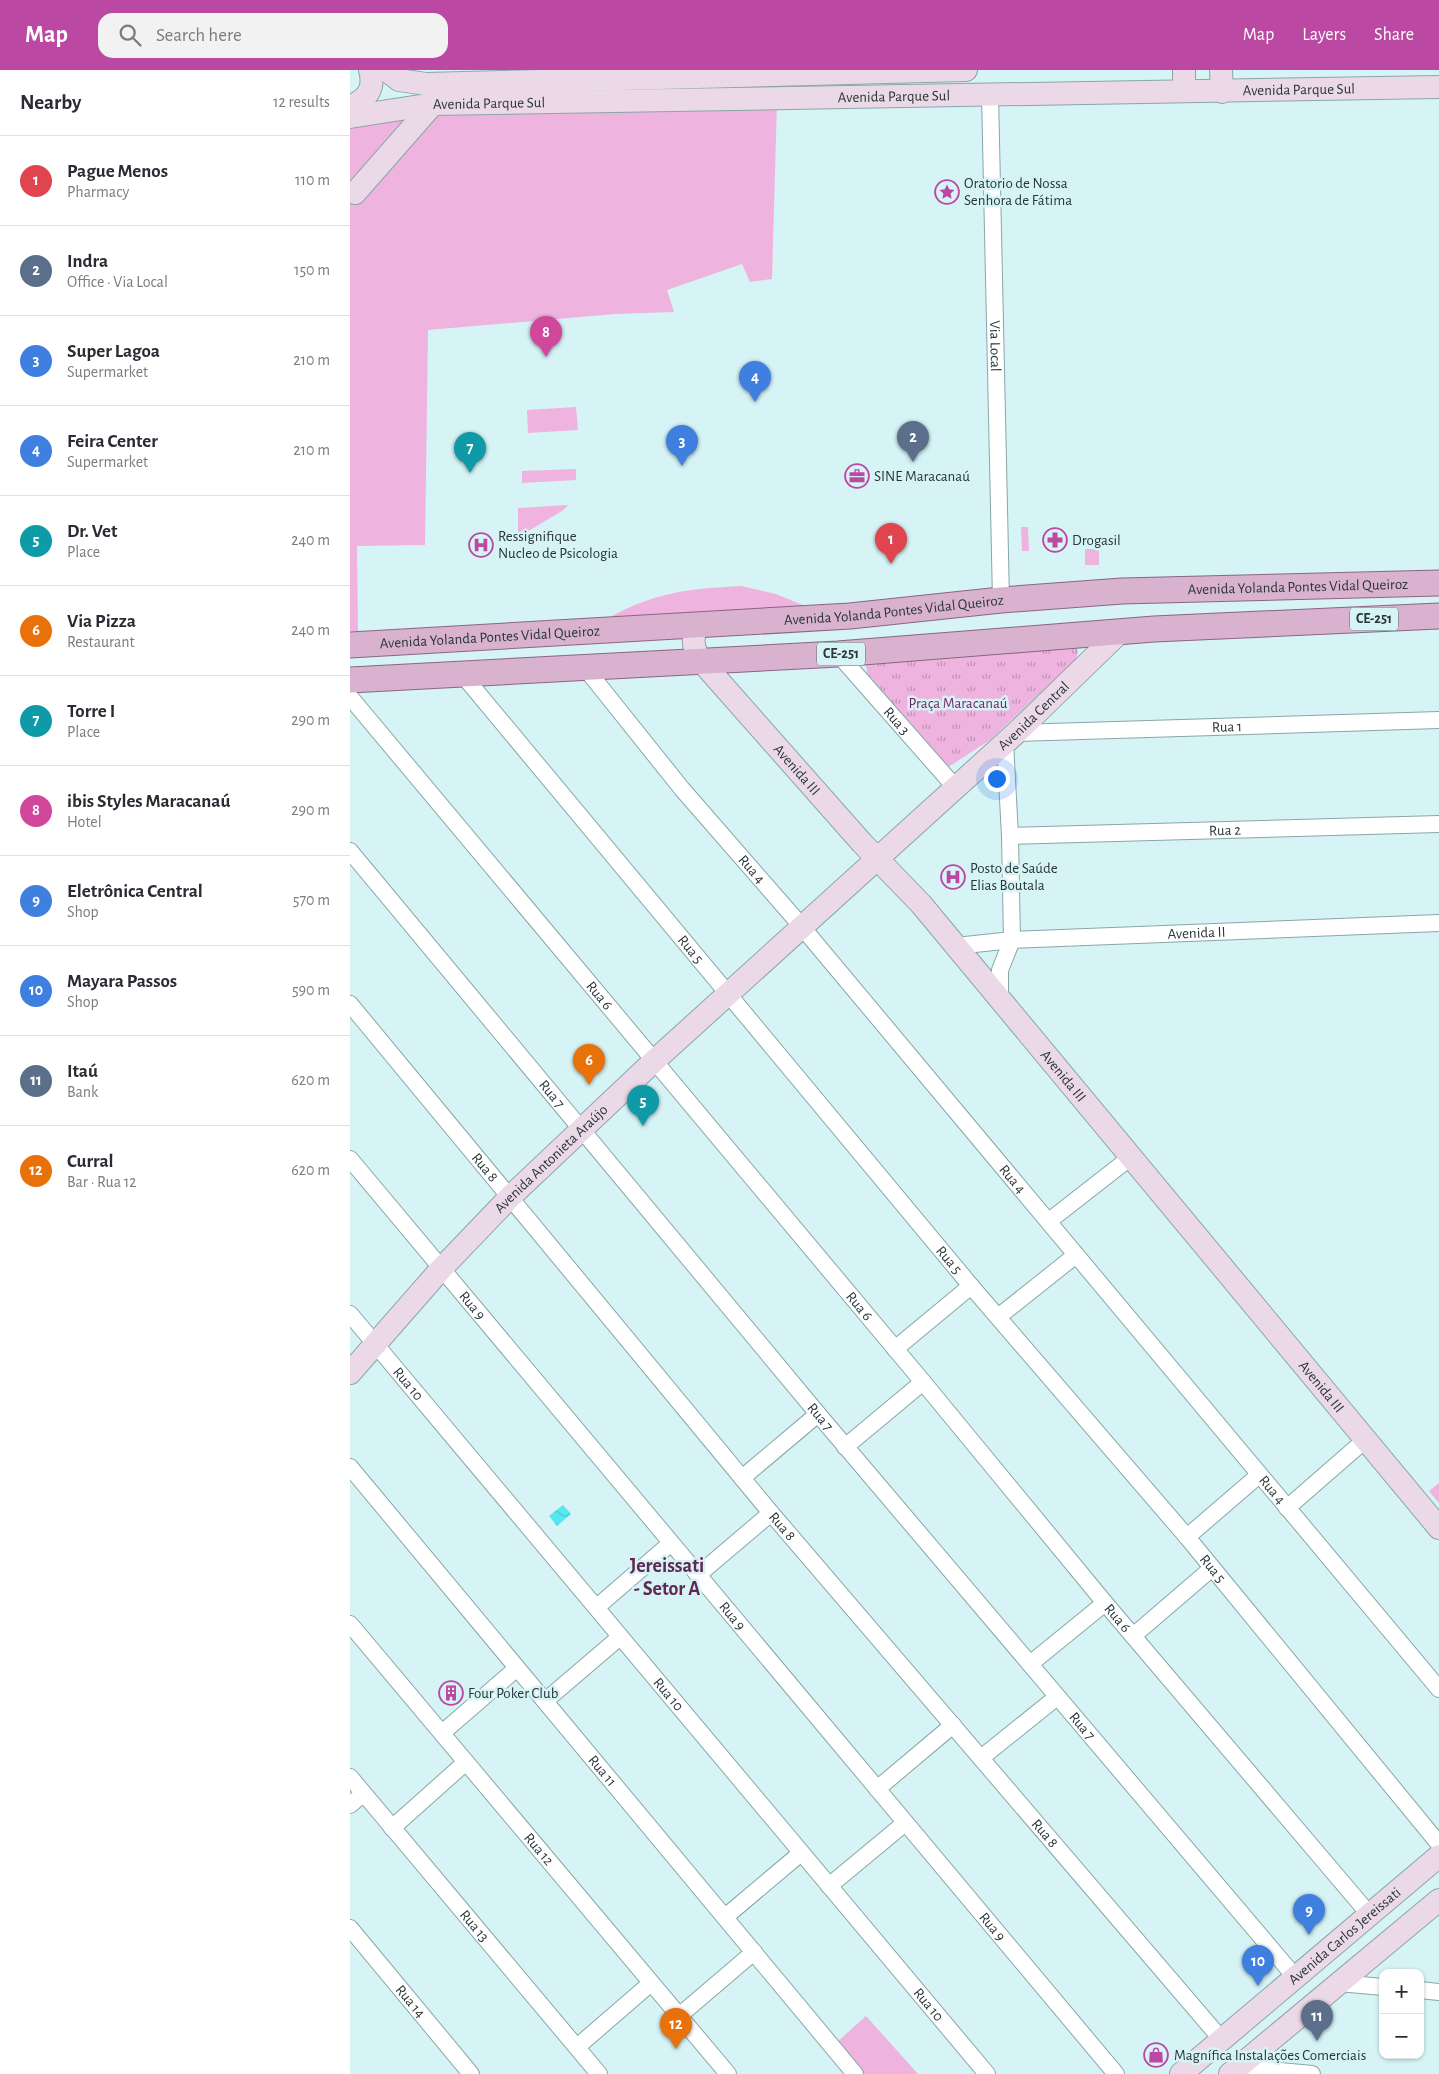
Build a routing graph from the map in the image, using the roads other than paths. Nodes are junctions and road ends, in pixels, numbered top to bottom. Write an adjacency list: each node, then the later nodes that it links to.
1 (370, 70): 9 (street)
2 (386, 70): 3 (street, Avenida Parque Sul)
3 (966, 70)
4 (1184, 81): 5 (street, Avenida Parque Sul); 7 (street, Avenida Parque Sul)
5 (1222, 81): 6 (street, Avenida Parque Sul)
6 (1439, 87)
7 (990, 94): 8 (street, Avenida Parque Sul); 15 (street, Via Local)
8 (433, 104): 10 (street, Avenida Parque Sul); 11 (street)
9 (350, 106)
10 (350, 117)
11 (352, 191)
12 (1439, 583): 13 (main road, Avenida Yolanda Pontes Vidal Queiroz / CE-251)
13 (1353, 586): 14 (main road, Avenida Yolanda Pontes Vidal Queiroz / CE-251); 17 (main road)
14 (1309, 587): 15 (main road, Avenida Yolanda Pontes Vidal Queiroz / CE-251); 18 (main road)
15 (1001, 600): 19 (main road, Avenida Yolanda Pontes Vidal Queiroz / CE-251)
16 (1439, 616): 17 (main road, CE-251)
17 (1354, 620): 18 (main road, CE-251)
18 (1310, 623): 20 (main road, CE-251)
19 (697, 626): 21 (main road, Avenida Yolanda Pontes Vidal Queiroz / CE-251); 24 (street, Avenida III)
20 (1121, 631): 23 (main road, CE-251); 30 (street, Avenida Central)
21 (435, 641): 22 (main road, Avenida Yolanda Pontes Vidal Queiroz / CE-251); 26 (main road)
22 (350, 645)
23 (838, 654): 24 (main road, CE-251); 31 (street, Rua 3)
24 (702, 662): 25 (main road, CE-251); 35 (street, Avenida III)
25 (586, 669): 26 (main road, CE-251); 37 (street, Rua 4)
26 (446, 674): 27 (main road, CE-251); 40 (street, Rua 5)
27 (361, 680)
28 (350, 697): 43 (street, Rua 6)
29 (1439, 720): 30 (street, Rua 1)
30 (1010, 738): 31 (street, Avenida Central); 33 (street)
31 (955, 787): 35 (street, Avenida Central)
32 (1439, 824): 33 (street, Rua 2)
33 (1010, 836): 38 (street)
34 (350, 851): 44 (street, Rua 7)
35 (878, 859): 37 (street, Avenida Antonieta Araújo); 39 (street, Avenida III)
36 (1439, 923): 38 (street, Avenida II)
37 (802, 928): 40 (street, Avenida Antonieta Araújo); 48 (street, Rua 4)
38 (1012, 940): 39 (street, Avenida II); 41 (street)
39 (956, 946): 41 (street, Avenida III)
40 (729, 994): 43 (street, Avenida Antonieta Araújo); 51 (street, Rua 5)
41 (1000, 999): 45 (street, Avenida III)
42 (350, 1004): 47 (street, Rua 8)
43 (654, 1062): 44 (street, Avenida Antonieta Araújo); 55 (street, Rua 6)
44 (582, 1130): 47 (street, Avenida Antonieta Araújo); 58 (street, Rua 7)
45 (1131, 1157): 48 (street); 59 (street, Avenida III)
46 (350, 1159): 50 (street, Rua 9)
47 (510, 1197): 50 (street, Avenida Antonieta Araújo); 63 (street, Rua 8)
48 (1049, 1221): 49 (street, Rua 4)
49 (1076, 1255): 53 (street); 62 (street, Rua 4)
50 (441, 1269): 54 (street, Avenida Antonieta Araújo); 68 (street, Rua 9)
51 (970, 1286): 53 (street, Rua 5); 55 (street)
52 (350, 1314): 54 (street, Rua 10)
53 (998, 1316): 67 (street, Rua 5)
54 (375, 1343): 56 (street, Avenida Antonieta Araújo); 72 (street, Rua 10)
55 (895, 1349): 57 (street, Rua 6)
56 (350, 1373)
57 (923, 1382): 60 (street); 71 (street, Rua 6)
58 (818, 1414): 60 (street, Rua 7); 63 (street)
59 (1365, 1440): 64 (street); 66 (street, Avenida III)
60 (845, 1447): 76 (street, Rua 7)
61 (350, 1467): 77 (street, Rua 11)
62 (1259, 1475): 64 (street, Rua 4); 67 (street)
63 (742, 1478): 65 (street, Rua 8)
64 (1287, 1508): 78 (street, Rua 4)
65 (771, 1513): 70 (street); 81 (street, Rua 8)
66 (1439, 1528)
67 (1187, 1537): 69 (street, Rua 5)
68 (671, 1543): 70 (street, Rua 9); 72 (street)
69 (1211, 1568): 74 (street); 91 (street, Rua 5)
70 (698, 1575): 86 (street, Rua 9)
71 (1105, 1603): 74 (street, Rua 6); 76 (street)
72 (597, 1607): 75 (street, Rua 10)
73 (350, 1624): 82 (street, Rua 12)
74 (1133, 1636): 96 (street, Rua 6)
75 (620, 1637): 80 (street); 92 (street, Rua 10)
76 (1030, 1664): 79 (street, Rua 7)
77 (517, 1668): 80 (street, Rua 11); 82 (street)
78 (1439, 1689)
79 (1057, 1697): 83 (street); 100 (street, Rua 7)
80 (545, 1702): 97 (street, Rua 11)
81 (953, 1724): 83 (street, Rua 8); 86 (street)
82 (442, 1733): 84 (street, Rua 12)
83 (981, 1758): 107 (street, Rua 8)
84 (466, 1762): 90 (street); 101 (street, Rua 12)
85 (350, 1777): 87 (street, Rua 13)
86 (877, 1789): 89 (street, Rua 9)
87 (364, 1794): 88 (street); 90 (street, Rua 13)
88 (350, 1805)
89 (905, 1823): 94 (street); 115 (street, Rua 9)
90 (392, 1828): 108 (street, Rua 13)
91 (1439, 1844)
92 (801, 1853): 94 (street, Rua 10); 97 (street)
93 (1439, 1856): 96 (street, Avenida Carlos Jereissati)
94 (829, 1886): 114 (street, Rua 10)
95 (1439, 1900): 102 (street, Avenida Carlos Jereissati)
96 (1369, 1914): 100 (street, Avenida Carlos Jereissati)
97 (725, 1917): 99 (street, Rua 11)
98 (350, 1928): 110 (street, Rua 14)
99 (754, 1952): 106 (street); 113 (street, Rua 11)
100 (1296, 1978): 107 (street, Avenida Carlos Jereissati)
101 (651, 1983): 106 (street, Rua 12); 108 (street)
102 (1339, 1983): 103 (street); 109 (street, Avenida Carlos Jereissati)
103 (1379, 1987)
104 (1424, 1990): 105 (street)
105 (1439, 1992)
106 (679, 2016): 112 (street, Rua 12)
107 (1222, 2040): 116 (street, Avenida Carlos Jereissati)
108 (577, 2047): 111 (street, Rua 13)
109 (1234, 2070): 117 (street)
110 (471, 2074)
111 (599, 2074)
112 (728, 2074)
113 (855, 2074)
114 (987, 2074)
115 (1116, 2074)
116 (1182, 2074)
117 (1312, 2074)

